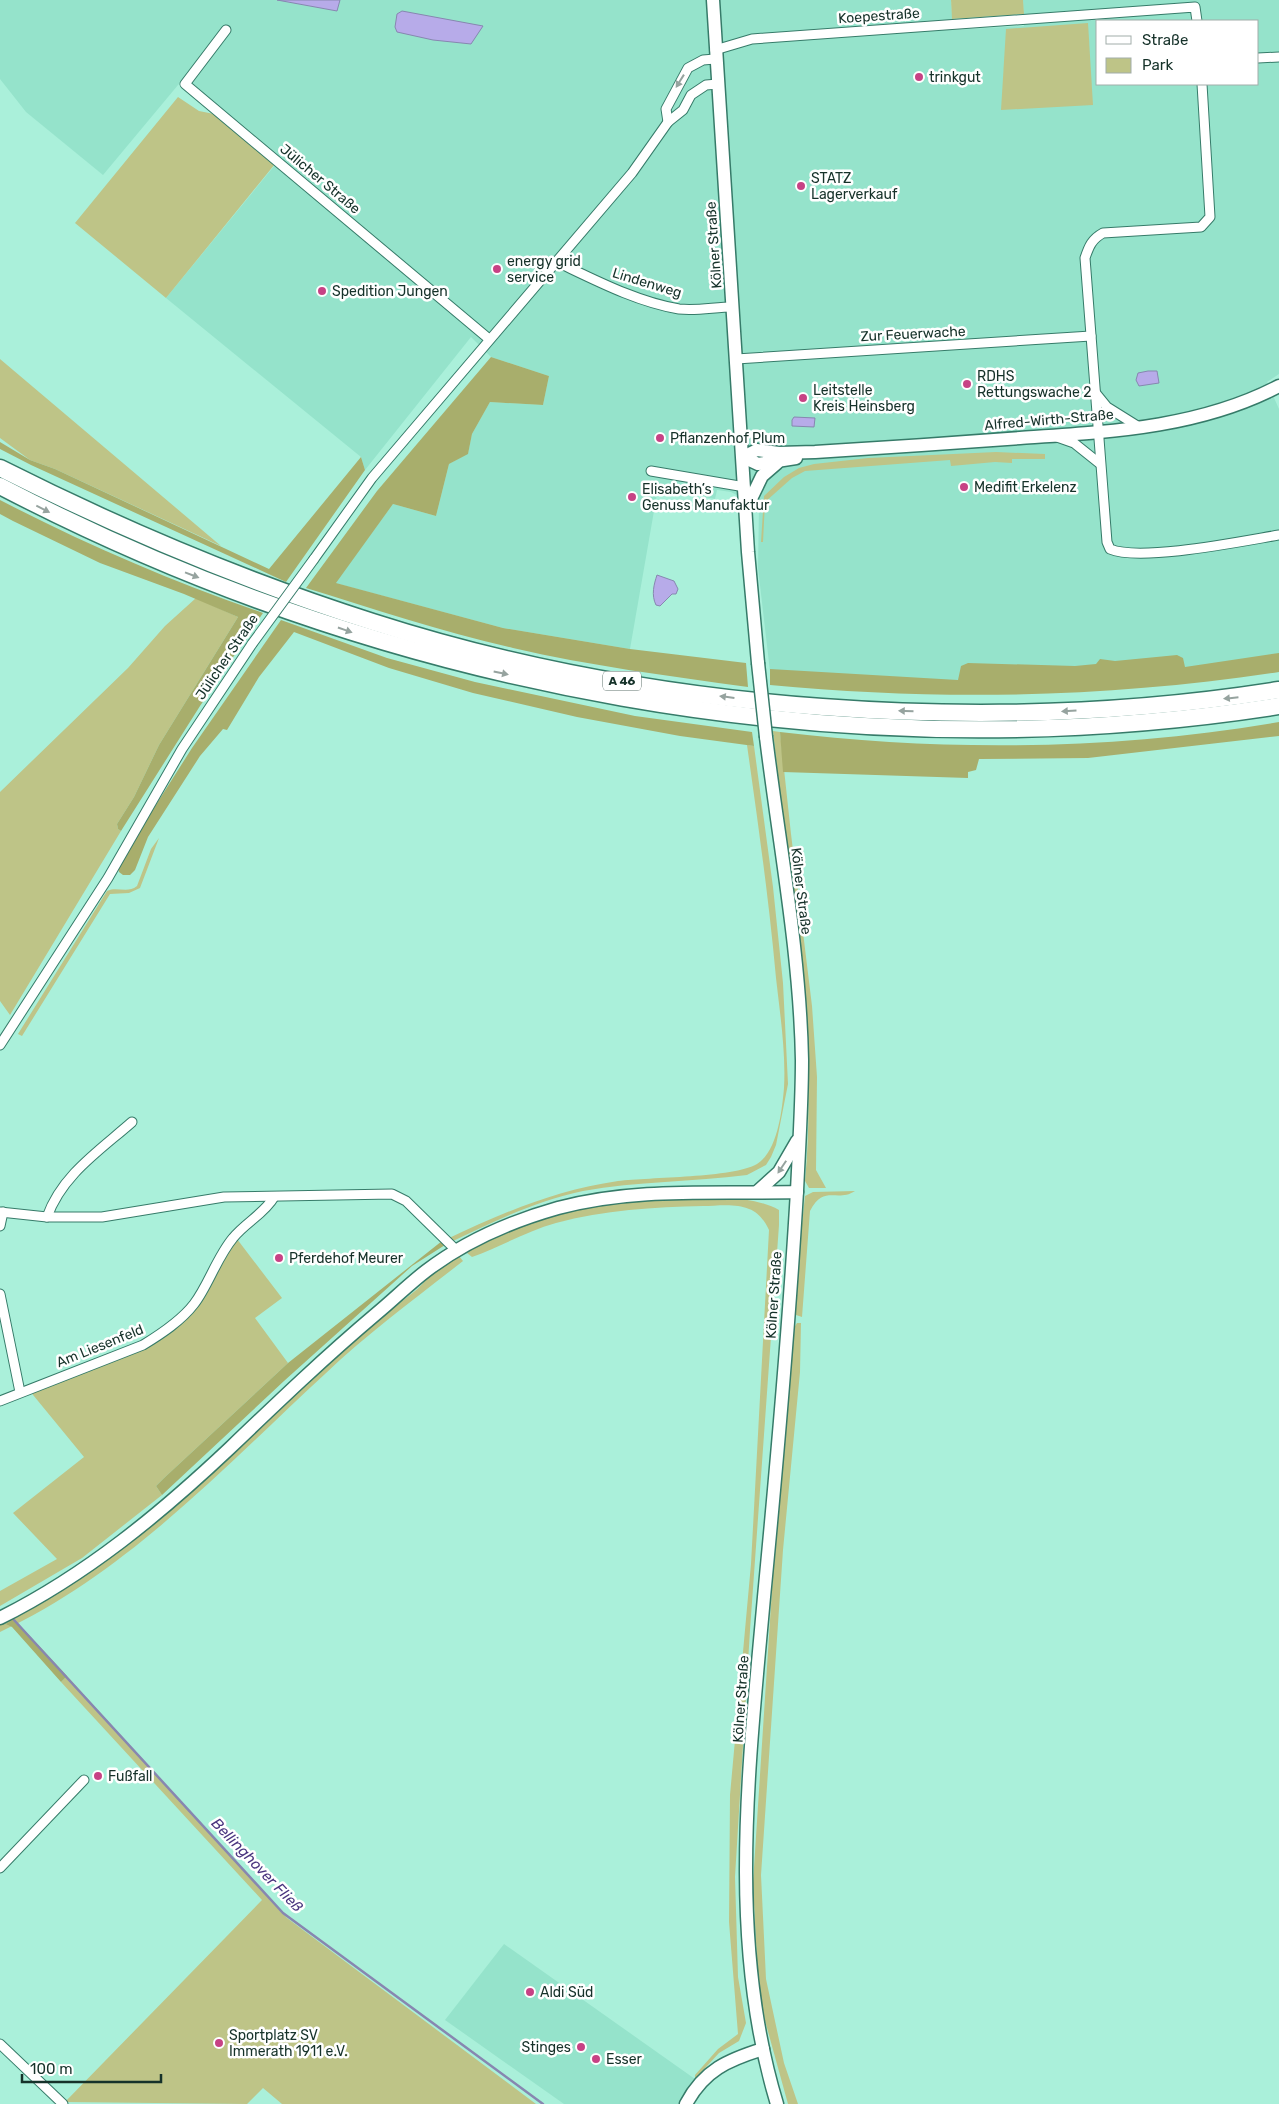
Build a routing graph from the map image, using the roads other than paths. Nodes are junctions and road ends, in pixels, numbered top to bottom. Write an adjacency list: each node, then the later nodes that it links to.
1 (713, 0): 5 (main road, Kölner Straße)
2 (1195, 4): 3 (street, Koepestraße); 5 (street, Koepestraße)
3 (1197, 20)
4 (226, 30): 14 (street, Jülicher Straße)
5 (715, 54): 8 (main road, Kölner Straße); 10 (street, Jülicher Straße, one-way to 10)
6 (1279, 57): 7 (street)
7 (1259, 58)
8 (718, 84): 10 (street, Jülicher Straße); 12 (main road, Kölner Straße)
9 (1202, 85): 13 (street)
10 (668, 122): 11 (street, Jülicher Straße)
11 (557, 262): 12 (street, Lindenweg); 14 (street, Jülicher Straße)
12 (733, 307): 15 (main road, Kölner Straße)
13 (1091, 336): 15 (street, Zur Feuerwache); 17 (street)
14 (489, 340): 33 (street, Jülicher Straße, bridge)
15 (736, 360): 22 (main road, Kölner Straße)
16 (1279, 386): 18 (main road, Alfred-Wirth-Straße)
17 (1094, 391): 18 (street); 19 (street)
18 (1139, 427): 19 (main road, Alfred-Wirth-Straße)
19 (1098, 432): 20 (main road, Alfred-Wirth-Straße); 24 (street)
20 (1052, 436): 21 (main road, Alfred-Wirth-Straße); 24 (street)
21 (815, 452): 22 (main road, Alfred-Wirth-Straße); 23 (main road, Alfred-Wirth-Straße)
22 (743, 457): 23 (main road, Alfred-Wirth-Straße); 28 (main road, Kölner Straße)
23 (778, 462): 29 (main road)
24 (1099, 463): 30 (street)
25 (0, 468): 31 (highway, A 46, one-way to 25)
26 (651, 471): 28 (street)
27 (0, 486): 32 (highway, A 46, one-way to 32)
28 (745, 487): 29 (main road, Kölner Straße)
29 (746, 510): 35 (main road, Kölner Straße, bridge)
30 (1279, 535)
31 (1279, 690)
32 (1279, 706)
33 (0, 1045)
34 (132, 1122): 40 (street)
35 (799, 1138): 36 (main road, one-way to 36); 37 (main road, Kölner Straße)
36 (758, 1191): 37 (main road); 42 (main road)
37 (797, 1192): 50 (main road, Kölner Straße)
38 (274, 1197): 40 (street); 42 (street); 44 (street, Am Liesenfeld)
39 (1, 1212): 40 (street); 41 (street)
40 (46, 1217)
41 (0, 1226)
42 (457, 1251): 46 (main road)
43 (0, 1294): 44 (street)
44 (20, 1392): 45 (street, Am Liesenfeld)
45 (0, 1401)
46 (0, 1618)
47 (84, 1780): 48 (street)
48 (0, 1868)
49 (0, 2044): 52 (street)
50 (763, 2049): 51 (main road); 53 (main road, Kölner Straße)
51 (688, 2103)
52 (63, 2104)
53 (777, 2104)

